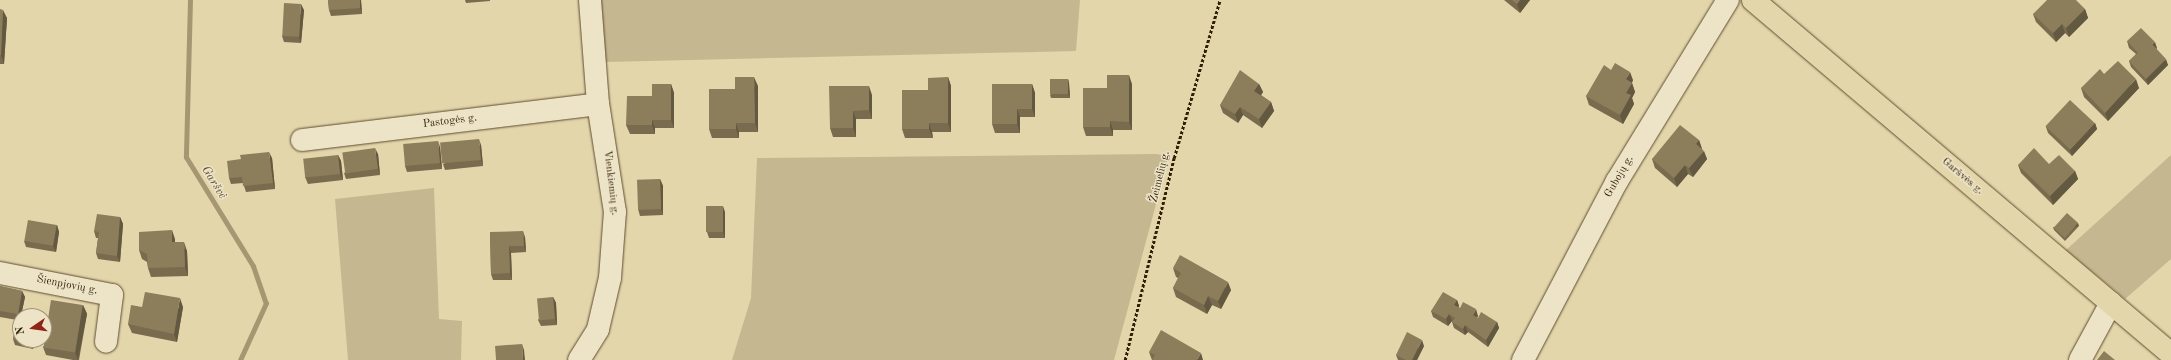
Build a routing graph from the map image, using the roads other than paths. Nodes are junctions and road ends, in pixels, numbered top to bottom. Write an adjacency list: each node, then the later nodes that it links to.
1 (590, 0): 4 (street, Vienkiemių g.)
2 (1728, 0): 11 (street, Gubojų g.)
3 (1753, 0): 7 (main road, Garšvės g.)
4 (598, 104): 5 (street, Pastogės g.); 10 (street, Vienkiemių g.)
5 (302, 140)
6 (0, 273): 8 (street, Šienpjovių g.)
7 (2111, 303): 9 (main road, Garšvės g.); 12 (street)
8 (106, 342)
9 (2171, 354)
10 (579, 360)
11 (1523, 360)
12 (2080, 360)

